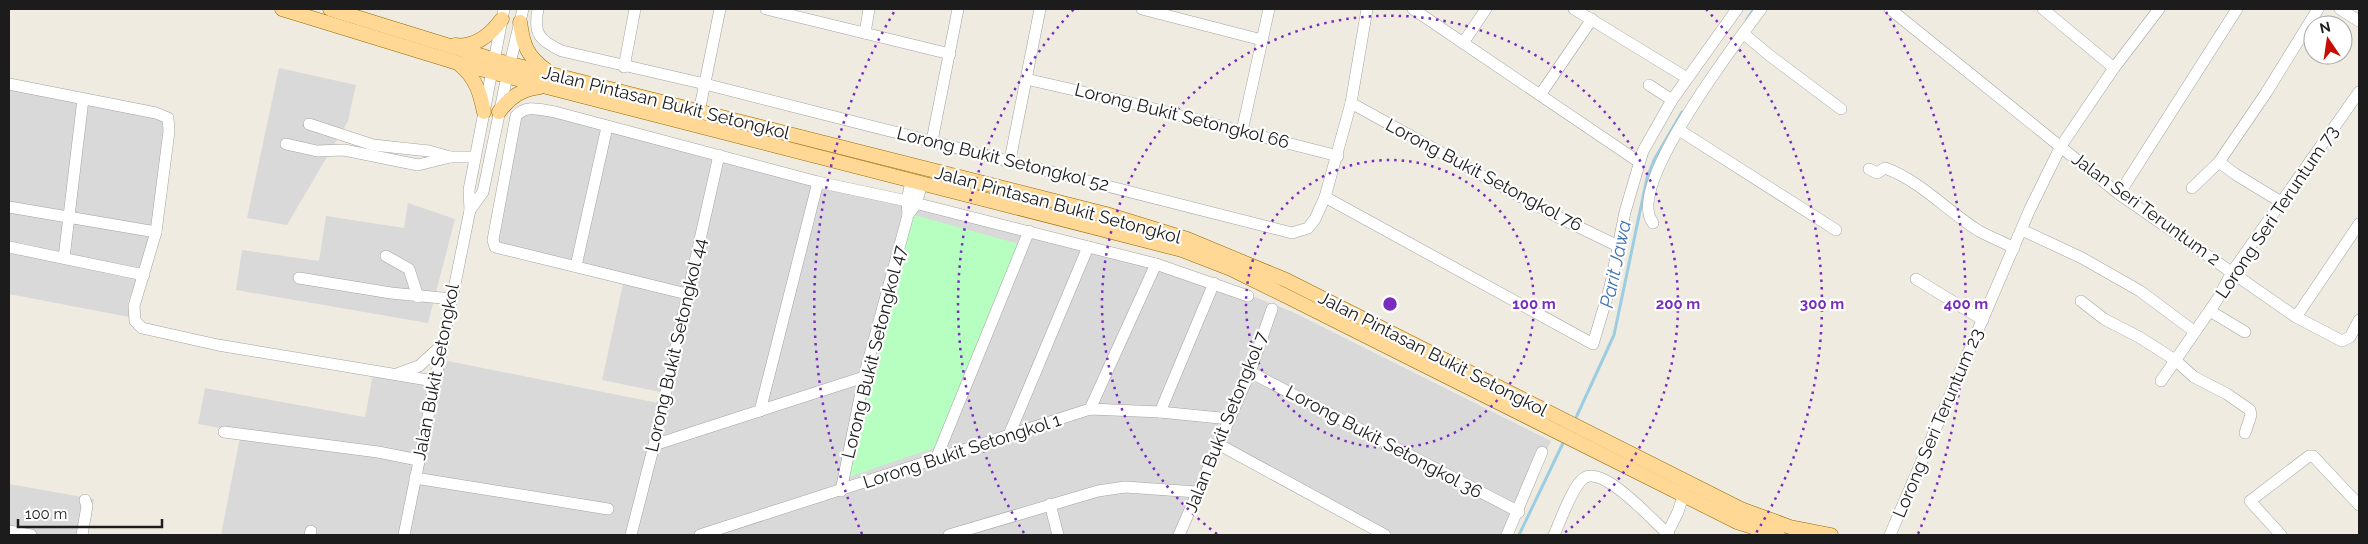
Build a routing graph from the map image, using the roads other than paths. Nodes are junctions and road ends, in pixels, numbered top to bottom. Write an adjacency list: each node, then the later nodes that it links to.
1 (282, 9): 35 (main road, Jalan Pintasan Bukit Setongkol)
2 (330, 9): 32 (main road, Jalan Pintasan Bukit Setongkol)
3 (538, 9): 37 (street, Lorong Bukit Setongkol 52)
4 (635, 9): 37 (street)
5 (720, 9): 46 (street)
6 (766, 9): 29 (street)
7 (869, 9): 29 (street)
8 (958, 9): 34 (street)
9 (1040, 9): 42 (street)
10 (1142, 9): 24 (street)
11 (1269, 9): 31 (street)
12 (1367, 9): 51 (street)
13 (1413, 9): 33 (street)
14 (1486, 9): 33 (street)
15 (1574, 9): 27 (street)
16 (1736, 9): 41 (street)
17 (1761, 9): 30 (street)
18 (1890, 9): 62 (street, Jalan Seri Teruntum 2)
19 (2043, 9): 38 (street)
20 (2159, 9): 38 (street, Lorong Seri Teruntum 23)
21 (2237, 9): 74 (street)
22 (2318, 9): 69 (street)
23 (2340, 9): 28 (street)
24 (1176, 12): 31 (street)
25 (503, 14): 32 (main road); 36 (street, Jalan Bukit Setongkol)
26 (522, 16): 39 (street, Jalan Bukit Setongkol); 40 (main road)
27 (1592, 19): 41 (street); 48 (street)
28 (2359, 21)
29 (865, 33): 34 (street)
30 (1744, 34): 53 (street); 59 (street)
31 (1262, 40): 58 (street)
32 (442, 43): 36 (main road, Jalan Pintasan Bukit Setongkol)
33 (1463, 43): 48 (street)
34 (950, 54): 60 (street)
35 (458, 63): 36 (main road, Jalan Pintasan Bukit Setongkol); 54 (main road)
36 (493, 66): 39 (main road, Jalan Pintasan Bukit Setongkol); 54 (street, Jalan Bukit Setongkol)
37 (624, 67): 46 (street, Lorong Bukit Setongkol 52)
38 (2114, 68): 62 (street, Lorong Seri Teruntum 23)
39 (508, 70): 40 (main road, Jalan Pintasan Bukit Setongkol); 45 (main road, Jalan Pintasan Bukit Setongkol); 55 (street, Jalan Bukit Setongkol)
40 (549, 73): 52 (main road, Jalan Pintasan Bukit Setongkol)
41 (1686, 78): 50 (street)
42 (1026, 79): 58 (street, Lorong Bukit Setongkol 66); 67 (street)
43 (9, 84): 49 (street)
44 (1649, 85): 50 (street)
45 (543, 86): 55 (main road); 72 (main road, Jalan Pintasan Bukit Setongkol)
46 (704, 88): 52 (street); 60 (street, Lorong Bukit Setongkol 52)
47 (2359, 92): 76 (street, Lorong Seri Teruntum 73)
48 (1540, 95): 68 (street)
49 (83, 99): 80 (street); 86 (street)
50 (1672, 100): 68 (street)
51 (1351, 103): 64 (street); 87 (street, Lorong Bukit Setongkol 76)
52 (700, 108): 157 (main road, Jalan Pintasan Bukit Setongkol)
53 (1841, 109)
54 (484, 112): 66 (street, Jalan Bukit Setongkol)
55 (499, 112): 79 (street, Jalan Bukit Setongkol)
56 (308, 124): 65 (street)
57 (607, 127): 63 (street); 94 (street); 94 (street)
58 (1242, 130): 64 (street, Lorong Bukit Setongkol 66)
59 (1678, 130): 81 (street); 83 (street)
60 (932, 141): 67 (street, Lorong Bukit Setongkol 52)
61 (286, 144): 65 (street)
62 (2061, 146): 74 (street, Jalan Seri Teruntum 2); 84 (street, Lorong Seri Teruntum 23)
63 (719, 155): 71 (street); 100 (street, Lorong Bukit Setongkol 44)
64 (1338, 156): 75 (street)
65 (450, 157): 66 (street)
66 (475, 157): 79 (street, Jalan Bukit Setongkol)
67 (1010, 160): 75 (street, Lorong Bukit Setongkol 52)
68 (1639, 162): 87 (street)
69 (2220, 162): 73 (street); 76 (street)
70 (1869, 170): 90 (street)
71 (818, 182): 77 (street); 122 (street)
72 (916, 182): 77 (street, Lorong Bukit Setongkol 47); 136 (main road, Jalan Pintasan Bukit Setongkol)
73 (2192, 188)
74 (2119, 194): 95 (street, Jalan Seri Teruntum 2)
75 (1325, 196): 87 (street)
76 (2281, 202): 95 (street, Lorong Seri Teruntum 73)
77 (912, 203): 85 (street); 116 (street, Lorong Bukit Setongkol 47)
78 (9, 207): 80 (street)
79 (470, 210): 103 (street, Jalan Bukit Setongkol)
80 (69, 217): 86 (street); 92 (street)
81 (1653, 223)
82 (2359, 224): 107 (street)
83 (1836, 230)
84 (2022, 230): 90 (street, Lorong Seri Teruntum 23); 110 (street)
85 (1029, 231): 89 (street); 131 (street)
86 (156, 232): 96 (street)
87 (1618, 246)
88 (9, 247): 92 (street)
89 (1088, 247): 93 (street); 127 (street)
90 (2014, 248): 108 (street, Lorong Seri Teruntum 23)
91 (386, 256): 102 (street)
92 (64, 258): 96 (street)
93 (1156, 264): 99 (street); 121 (street)
94 (576, 266): 100 (street)
95 (2232, 272): 106 (street, Lorong Seri Teruntum 73); 107 (street, Jalan Seri Teruntum 2)
96 (144, 275): 115 (street)
97 (298, 278): 102 (street)
98 (1916, 279): 108 (street)
99 (1214, 283): 101 (street); 123 (street)
100 (687, 294): 129 (street, Lorong Bukit Setongkol 44)
101 (1248, 296)
102 (418, 297): 103 (street)
103 (452, 298): 112 (street, Jalan Bukit Setongkol)
104 (2081, 301): 113 (street)
105 (1272, 309): 114 (street, Jalan Bukit Setongkol 7)
106 (2210, 311): 110 (street, Lorong Seri Teruntum 73); 111 (street)
107 (2296, 317): 109 (street, Jalan Seri Teruntum 2)
108 (1983, 320): 158 (street, Lorong Seri Teruntum 23)
109 (2359, 320)
110 (2196, 332): 113 (street, Lorong Seri Teruntum 73)
111 (2245, 332)
112 (441, 346): 115 (street); 118 (street, Jalan Bukit Setongkol)
113 (2175, 360): 119 (street, Lorong Seri Teruntum 73); 126 (street)
114 (1250, 372): 124 (street, Jalan Bukit Setongkol 7); 141 (street, Lorong Bukit Setongkol 36)
115 (396, 375): 117 (street)
116 (864, 377): 122 (street); 134 (street, Lorong Bukit Setongkol 47)
117 (415, 378): 118 (street); 120 (street)
118 (434, 381): 120 (street, Jalan Bukit Setongkol)
119 (2161, 381)
120 (429, 406): 132 (street, Jalan Bukit Setongkol)
121 (1090, 409): 123 (street, Lorong Bukit Setongkol 1); 127 (street, Lorong Bukit Setongkol 1)
122 (760, 411): 129 (street)
123 (1160, 412): 124 (street, Lorong Bukit Setongkol 1)
124 (1230, 419): 128 (street, Jalan Bukit Setongkol 7)
125 (224, 432): 132 (street)
126 (2244, 433)
127 (1009, 435): 131 (street, Lorong Bukit Setongkol 1)
128 (1218, 444): 135 (street, Jalan Bukit Setongkol 7); 153 (street)
129 (654, 445): 148 (street, Lorong Bukit Setongkol 44)
130 (1542, 452): 141 (street)
131 (936, 459): 134 (street, Lorong Bukit Setongkol 1)
132 (418, 460): 133 (street, Jalan Bukit Setongkol)
133 (415, 478): 140 (street); 147 (street, Jalan Bukit Setongkol)
134 (841, 491): 143 (street, Lorong Bukit Setongkol 1)
135 (1197, 492): 138 (street); 152 (street, Jalan Bukit Setongkol 7)
136 (1683, 496): 144 (street); 156 (main road, Jalan Pintasan Bukit Setongkol)
137 (86, 500): 146 (street)
138 (1050, 504): 150 (street); 151 (street)
139 (2359, 505): 159 (street)
140 (608, 509)
141 (1519, 512): 154 (street)
142 (9, 531): 145 (street)
143 (727, 531): 149 (street, Lorong Bukit Setongkol 1)
144 (1668, 534): 155 (street)
145 (30, 535)
146 (82, 535)
147 (404, 535)
148 (631, 535)
149 (700, 535)
150 (949, 535)
151 (1058, 535)
152 (1179, 535)
153 (1385, 535)
154 (1508, 535)
155 (1554, 535)
156 (1778, 535)
157 (1831, 535)
158 (1890, 535)
159 (2280, 535)

